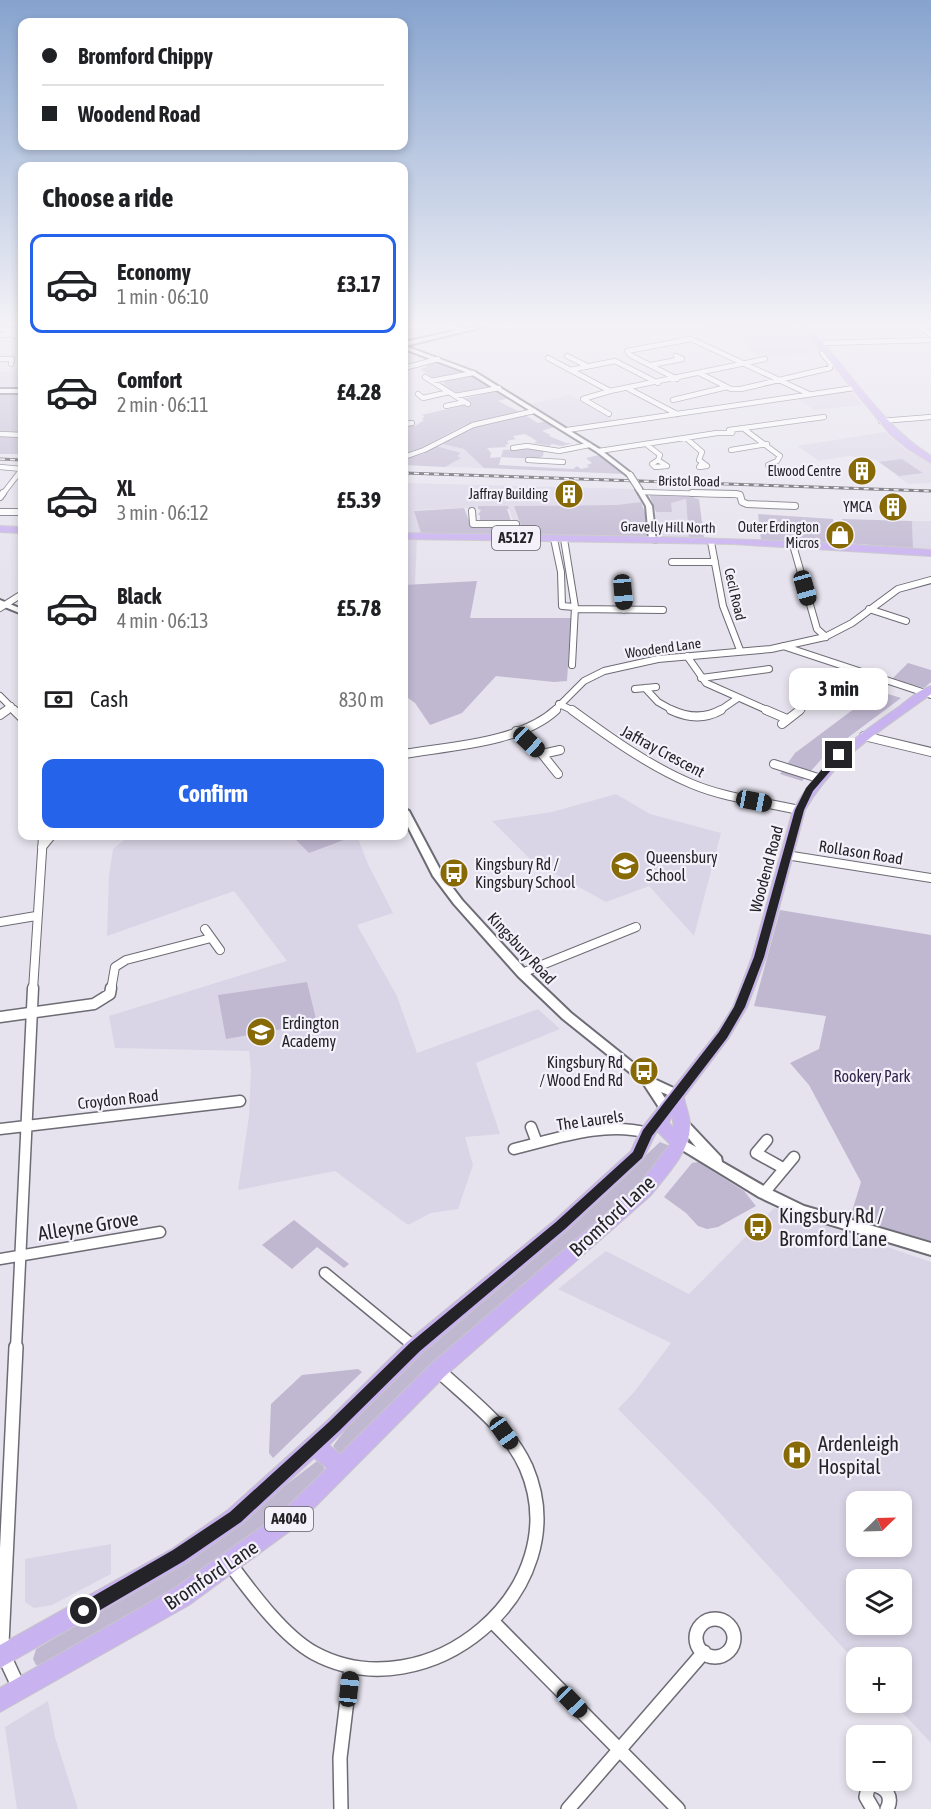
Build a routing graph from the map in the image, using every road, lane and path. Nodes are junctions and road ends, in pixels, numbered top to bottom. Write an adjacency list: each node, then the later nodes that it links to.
1 (602, 410): 6 (street)
2 (670, 410): 7 (street)
3 (701, 410): 7 (street)
4 (872, 410): 10 (main road)
5 (534, 411): 14 (street); 25 (street)
6 (609, 414)
7 (677, 414): 14 (street)
8 (824, 417): 13 (street)
9 (931, 417): 10 (street)
10 (881, 421): 28 (main road)
11 (412, 423): 12 (street)
12 (408, 424)
13 (744, 429): 17 (street); 19 (street)
14 (567, 430): 20 (street)
15 (0, 434): 16 (street)
16 (18, 435)
17 (686, 438): 18 (street); 31 (street)
18 (646, 444): 24 (street); 27 (street)
19 (767, 444): 23 (street); 32 (street)
20 (589, 445): 22 (street); 24 (street)
21 (513, 448): 22 (street)
22 (553, 450): 29 (street)
23 (731, 450)
24 (599, 451): 36 (street, bridge)
25 (408, 456)
26 (528, 460): 29 (street)
27 (658, 460)
28 (931, 460)
29 (546, 461): 30 (street)
30 (563, 462)
31 (702, 463)
32 (781, 465)
33 (0, 467): 34 (street)
34 (18, 469)
35 (18, 474): 37 (street)
36 (640, 490): 38 (street, Bristol Road); 47 (street)
37 (0, 497)
38 (795, 506)
39 (472, 511): 45 (street)
40 (0, 512): 41 (street)
41 (18, 512)
42 (0, 529): 43 (main road)
43 (18, 530)
44 (408, 536): 45 (main road, Gravelly Hill North / A5127)
45 (514, 538): 46 (main road, Gravelly Hill North / A5127)
46 (559, 539): 47 (main road, Gravelly Hill North / A5127); 57 (street); 57 (street)
47 (653, 540): 48 (main road, Gravelly Hill North / A5127)
48 (711, 542): 49 (main road, Gravelly Hill North / A5127); 52 (street, Cecil Road)
49 (793, 545): 50 (main road, Gravelly Hill North / A5127); 63 (street)
50 (931, 553)
51 (672, 562): 52 (street)
52 (715, 562): 65 (street, Cecil Road)
53 (931, 580): 58 (street, Woodend Lane)
54 (623, 592): 59 (street)
55 (18, 596): 56 (street)
56 (2, 605): 61 (street)
57 (575, 608): 59 (street); 67 (street)
58 (869, 609): 62 (street); 63 (street, Woodend Lane)
59 (624, 610): 60 (street)
60 (663, 610)
61 (18, 611)
62 (903, 622)
63 (826, 637): 64 (street, Woodend Lane)
64 (783, 646): 65 (street, Woodend Lane); 73 (street)
65 (740, 650): 66 (street, Woodend Lane)
66 (687, 656): 69 (street); 77 (street, Woodend Lane)
67 (572, 665)
68 (769, 669): 69 (street)
69 (701, 678): 76 (street)
70 (656, 687): 71 (street)
71 (645, 688): 72 (street); 76 (street)
72 (635, 689)
73 (929, 692): 82 (main road, Woodend Road / A4040)
74 (841, 694): 76 (street)
75 (0, 696): 78 (street)
76 (738, 698)
77 (559, 704): 81 (street, Woodend Lane); 90 (street, Jaffray Crescent)
78 (11, 706): 79 (street); 80 (street)
79 (18, 714)
80 (0, 715)
81 (516, 731): 85 (street, Woodend Lane); 86 (street)
82 (864, 736): 84 (street); 89 (main road, Woodend Road / A4040)
83 (560, 750): 86 (street)
84 (931, 752)
85 (408, 753)
86 (542, 754): 88 (street)
87 (774, 764): 89 (street)
88 (558, 774)
89 (818, 778): 90 (main road, Woodend Road / A4040)
90 (799, 810): 95 (main road, Woodend Road / A4040)
91 (408, 818): 105 (street, Kingsbury Road)
92 (43, 840): 94 (street)
93 (48, 840): 94 (street)
94 (42, 848): 97 (street)
95 (786, 855): 96 (street, Rollason Road); 110 (main road, Woodend Road / A4040)
96 (931, 878)
97 (36, 916): 98 (street); 106 (street)
98 (0, 922)
99 (612, 924): 102 (street)
100 (636, 927): 102 (street)
101 (205, 929): 103 (street)
102 (620, 933): 105 (street)
103 (211, 938): 104 (street); 106 (street)
104 (220, 950)
105 (522, 973): 108 (street, Kingsbury Road)
106 (33, 1011): 107 (street); 111 (street)
107 (0, 1017)
108 (648, 1082): 110 (street, Kingsbury Road); 110 (street, Kingsbury Road)
109 (240, 1101): 111 (street, Croydon Road)
110 (660, 1118): 114 (main road); 114 (main road); 116 (street, The Laurels); 127 (main road, Bromford Lane / A4040)
111 (28, 1124): 113 (street, Croydon Road); 124 (street)
112 (531, 1127): 116 (street, The Laurels)
113 (0, 1129)
114 (681, 1133): 120 (street); 120 (street); 128 (main road, Bromford Lane / A4040)
115 (767, 1140): 119 (street)
116 (537, 1143): 117 (street, The Laurels)
117 (514, 1149)
118 (794, 1157): 119 (street)
119 (783, 1168): 121 (street)
120 (727, 1170): 121 (street)
121 (764, 1193): 123 (street)
122 (160, 1232): 124 (street, Alleyne Grove)
123 (931, 1249)
124 (21, 1255): 125 (street, Alleyne Grove); 134 (street)
125 (0, 1259)
126 (325, 1273): 127 (street)
127 (415, 1347): 129 (main road, Bromford Lane / A4040)
128 (438, 1370): 130 (main road, Bromford Lane / A4040); 132 (street)
129 (314, 1445): 130 (main road); 134 (main road, Bromford Lane / A4040)
130 (342, 1468): 131 (main road, Bromford Lane / A4040)
131 (230, 1564): 135 (street); 136 (main road, Bromford Lane / A4040)
132 (493, 1622): 135 (street); 138 (street)
133 (704, 1652): 138 (street)
134 (2, 1656): 136 (street)
135 (351, 1667): 140 (street)
136 (19, 1689): 137 (main road, Bromford Lane / A4040)
137 (0, 1701)
138 (618, 1749): 141 (street); 142 (street)
139 (871, 1808): 143 (street)
140 (341, 1809)
141 (568, 1809)
142 (678, 1809)
143 (887, 1809)

